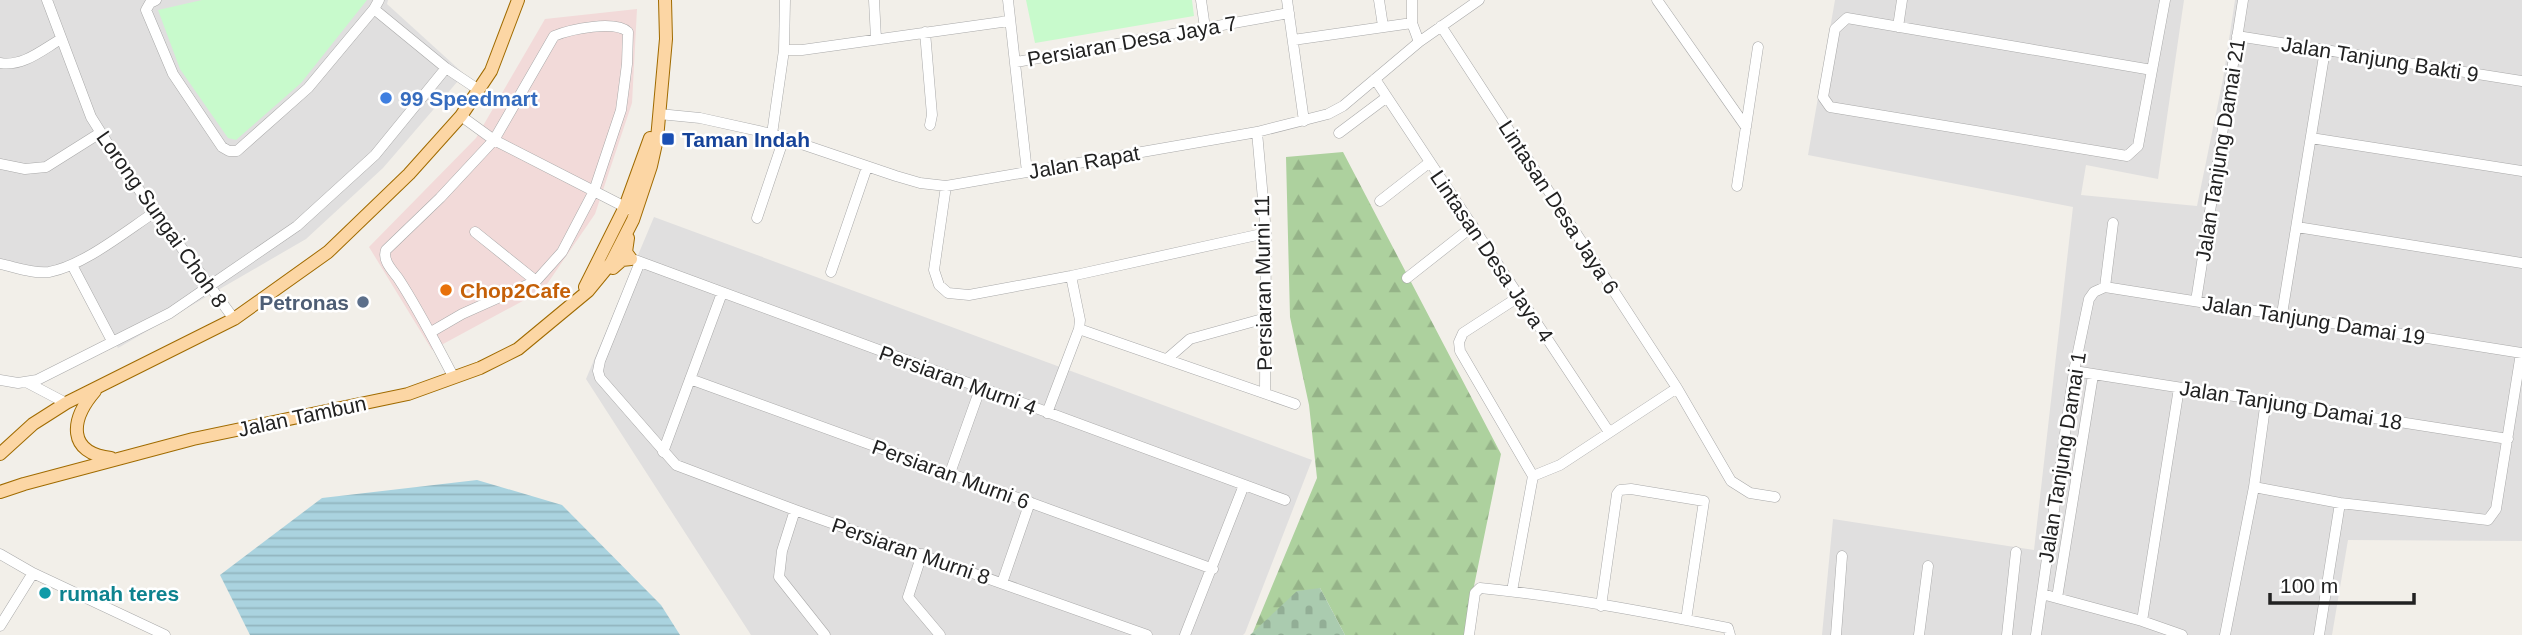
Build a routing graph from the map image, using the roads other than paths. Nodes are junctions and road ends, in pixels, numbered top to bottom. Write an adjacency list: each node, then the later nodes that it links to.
1 (47, 0): 27 (street, Lorong Sungai Choh 8)
2 (156, 0): 17 (street)
3 (518, 0): 40 (main road)
4 (665, 0): 43 (main road, Jalan Tambun)
5 (785, 0): 32 (street)
6 (873, 0): 28 (street)
7 (1008, 0): 19 (street)
8 (1200, 0): 24 (street)
9 (1287, 0): 18 (street)
10 (1379, 0): 21 (street)
11 (1412, 0): 20 (street)
12 (1479, 0): 22 (street, Jalan Rapat)
13 (1657, 0): 46 (street)
14 (1902, 0): 23 (street)
15 (2165, 0): 37 (street)
16 (2243, 0): 26 (street, Jalan Tanjung Damai 21)
17 (377, 4): 36 (street)
18 (1289, 13): 24 (street, Persiaran Desa Jaya 7); 29 (street)
19 (1009, 21): 25 (street); 34 (street)
20 (1412, 23): 21 (street); 30 (street)
21 (1383, 26): 29 (street)
22 (1441, 26): 30 (street, Jalan Rapat); 100 (street, Lintasan Desa Jaya 6)
23 (1898, 27): 37 (street); 37 (street)
24 (1205, 28): 34 (street, Persiaran Desa Jaya 7)
25 (925, 33): 28 (street); 45 (street)
26 (2237, 36): 33 (street, Jalan Tanjung Bakti 9); 84 (street, Jalan Tanjung Damai 21)
27 (61, 39): 35 (street); 47 (street, Lorong Sungai Choh 8)
28 (876, 39): 32 (street)
29 (1293, 40): 44 (street)
30 (1419, 42): 38 (street, Jalan Rapat)
31 (1758, 47): 46 (street)
32 (784, 50): 50 (street)
33 (2325, 50): 39 (street, Jalan Tanjung Bakti 9); 52 (street)
34 (1016, 62): 58 (street)
35 (0, 64)
36 (446, 68): 40 (street); 79 (street)
37 (2152, 70)
38 (1375, 79): 41 (street, Lintasan Desa Jaya 4); 44 (street, Jalan Rapat)
39 (2522, 81)
40 (479, 90): 42 (main road)
41 (1387, 97): 49 (street); 54 (street, Lintasan Desa Jaya 4)
42 (461, 116): 53 (street); 87 (main road)
43 (658, 119): 50 (street, Jalan Rapat); 64 (main road, Jalan Tambun)
44 (1304, 121): 48 (street, Jalan Rapat)
45 (930, 125)
46 (1746, 127): 60 (street)
47 (100, 132): 55 (street); 63 (street, Lorong Sungai Choh 8)
48 (1257, 132): 58 (street, Jalan Rapat); 70 (street, Persiaran Murni 11)
49 (1339, 132)
50 (772, 134): 51 (street, Jalan Rapat)
51 (784, 138): 56 (street, Jalan Rapat); 65 (street)
52 (2311, 138): 57 (street); 68 (street)
53 (494, 139): 61 (street); 61 (street); 89 (street)
54 (1430, 162): 62 (street); 67 (street, Lintasan Desa Jaya 4)
55 (0, 164)
56 (867, 167): 59 (street, Jalan Rapat); 75 (street)
57 (2522, 171)
58 (1027, 172): 59 (street, Jalan Rapat)
59 (946, 186): 76 (street)
60 (1737, 186)
61 (594, 191): 64 (street); 78 (street)
62 (1380, 201)
63 (155, 212): 74 (street); 79 (street, Lorong Sungai Choh 8)
64 (631, 213): 71 (main road); 81 (main road, Jalan Tambun)
65 (757, 218)
66 (2113, 223): 80 (street)
67 (1473, 226): 77 (street); 83 (street, Lintasan Desa Jaya 4)
68 (2297, 227): 72 (street); 85 (street)
69 (475, 232): 78 (street)
70 (1266, 233): 76 (street); 86 (street, Persiaran Murni 11)
71 (635, 261): 81 (main road); 82 (street, Persiaran Murni 4); 110 (street)
72 (2522, 263)
73 (0, 264): 74 (street)
74 (72, 265): 90 (street)
75 (831, 272)
76 (1071, 276): 88 (street)
77 (1408, 278)
78 (536, 281): 89 (street)
79 (210, 287): 87 (street, Lorong Sungai Choh 8); 90 (street)
80 (2105, 287): 84 (street, Jalan Tanjung Damai 19); 93 (street, Jalan Tanjung Damai 1)
81 (587, 290): 95 (main road, Jalan Tambun)
82 (722, 293): 96 (street); 102 (street, Persiaran Murni 4)
83 (1520, 296): 108 (street, Lintasan Desa Jaya 4); 114 (street)
84 (2196, 301): 85 (street, Jalan Tanjung Damai 19)
85 (2282, 314): 91 (street, Jalan Tanjung Damai 19)
86 (1266, 318): 92 (street); 103 (street, Persiaran Murni 11)
87 (234, 319): 99 (main road)
88 (1079, 328): 92 (street); 107 (street)
89 (430, 332): 95 (street)
90 (112, 341): 98 (street)
91 (2521, 353): 109 (street)
92 (1167, 359): 103 (street)
93 (2074, 371): 94 (street, Jalan Tanjung Damai 18); 132 (street, Jalan Tanjung Damai 1)
94 (2092, 374): 101 (street, Jalan Tanjung Damai 18); 133 (street)
95 (454, 378): 112 (main road, Jalan Tambun)
96 (690, 379): 110 (street); 113 (street, Persiaran Murni 6)
97 (0, 380): 98 (street)
98 (28, 383): 105 (street)
99 (99, 387): 105 (main road); 112 (main road)
100 (1677, 388): 108 (street); 118 (street, Lintasan Desa Jaya 6)
101 (2179, 388): 104 (street, Jalan Tanjung Damai 18); 136 (street)
102 (980, 389): 107 (street, Persiaran Murni 4); 113 (street)
103 (1265, 392): 106 (street)
104 (2266, 400): 109 (street, Jalan Tanjung Damai 18); 116 (street)
105 (66, 404): 111 (main road)
106 (1295, 404)
107 (1046, 413): 115 (street, Persiaran Murni 4)
108 (1609, 432): 114 (street)
109 (2508, 439): 121 (street)
110 (663, 453): 122 (street, Persiaran Murni 8)
111 (0, 454)
112 (118, 459): 117 (main road, Jalan Tambun)
113 (950, 473): 120 (street, Persiaran Murni 6)
114 (1533, 476): 131 (street)
115 (1244, 485): 119 (street, Persiaran Murni 4); 128 (street)
116 (2254, 488): 121 (street); 150 (street)
117 (0, 492)
118 (1775, 497)
119 (1285, 500)
120 (1030, 502): 128 (street, Persiaran Murni 6); 130 (street)
121 (2340, 503): 151 (street)
122 (794, 510): 125 (street, Persiaran Murni 8); 140 (street)
123 (2017, 552): 147 (street)
124 (0, 554): 129 (street)
125 (922, 554): 130 (street, Persiaran Murni 8); 141 (street)
126 (1842, 556): 145 (street)
127 (1928, 566): 146 (street)
128 (1213, 569): 143 (street)
129 (33, 573): 137 (street); 139 (street)
130 (1002, 583): 142 (street, Persiaran Murni 8)
131 (1512, 591): 134 (street); 144 (street)
132 (2042, 594): 133 (street); 148 (street, Jalan Tanjung Damai 1)
133 (2057, 598): 136 (street)
134 (1601, 606): 135 (street); 135 (street)
135 (1686, 620): 138 (street)
136 (2142, 621): 149 (street)
137 (0, 626)
138 (1729, 631)
139 (165, 635)
140 (825, 635)
141 (940, 635)
142 (1147, 635)
143 (1185, 635)
144 (1469, 635)
145 (1836, 635)
146 (1919, 635)
147 (2007, 635)
148 (2036, 635)
149 (2182, 635)
150 (2225, 635)
151 (2319, 635)

